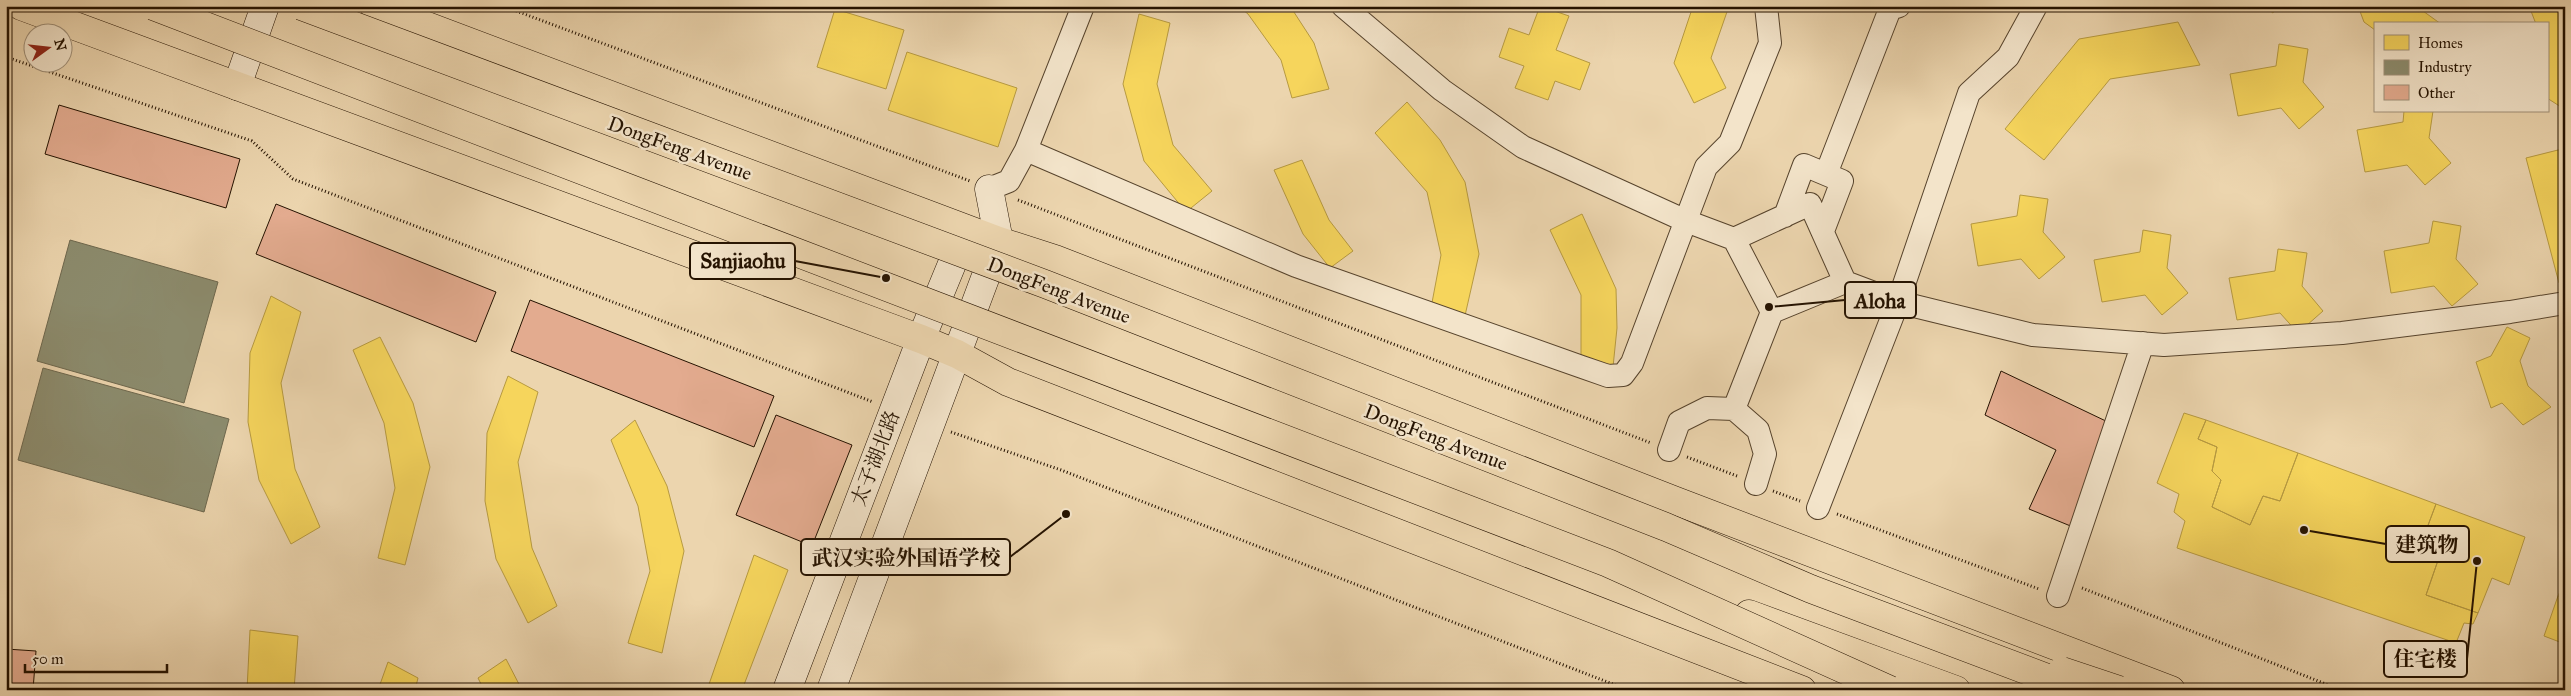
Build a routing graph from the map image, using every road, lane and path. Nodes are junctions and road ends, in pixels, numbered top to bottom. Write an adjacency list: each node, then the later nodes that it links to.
1 (21, 6): 13 (main road)
2 (153, 6): 36 (main road, bridge)
3 (265, 6): 13 (main road)
4 (301, 6): 38 (main road, DongFeng Avenue, bridge)
5 (374, 6): 19 (main road)
6 (503, 6): 16 (path)
7 (1084, 6): 14 (street)
8 (1343, 6): 18 (street)
9 (1766, 6): 18 (street)
10 (2036, 6): 24 (street)
11 (1892, 7): 15 (street)
12 (6, 57): 31 (path)
13 (237, 86): 27 (main road)
14 (1026, 150): 16 (street); 18 (street)
15 (1826, 174): 17 (street); 20 (street)
16 (989, 189): 22 (main road); 33 (path)
17 (1785, 216): 20 (street); 21 (street)
18 (1686, 221): 21 (street)
19 (967, 229): 22 (main road); 27 (main road, 太子湖北路)
20 (1823, 231): 23 (street)
21 (1734, 239): 26 (street)
22 (999, 241): 29 (main road, 太子湖北路); 47 (main road)
23 (1845, 282): 24 (street); 26 (street)
24 (1898, 302): 28 (street); 35 (street)
25 (2565, 303): 28 (street)
26 (1772, 312): 30 (street)
27 (921, 340): 29 (main road); 31 (main road, 太子湖北路)
28 (2143, 343): 37 (street)
29 (957, 354): 32 (main road, 太子湖北路); 42 (main road)
30 (1734, 409): 33 (street); 34 (street)
31 (893, 410): 39 (main road, 太子湖北路)
32 (929, 424): 40 (main road, 太子湖北路); 41 (path)
33 (1669, 450): 34 (path)
34 (1756, 484): 35 (path)
35 (1818, 508): 37 (path)
36 (1608, 563): 43 (main road, bridge); 44 (main road, bridge)
37 (2060, 588): 48 (path)
38 (1811, 589): 45 (main road, bridge); 46 (main road, bridge)
39 (787, 690)
40 (831, 690)
41 (1628, 690)
42 (1802, 690)
43 (1890, 690)
44 (1956, 690)
45 (2080, 690)
46 (2119, 690)
47 (2171, 690)
48 (2340, 690)

